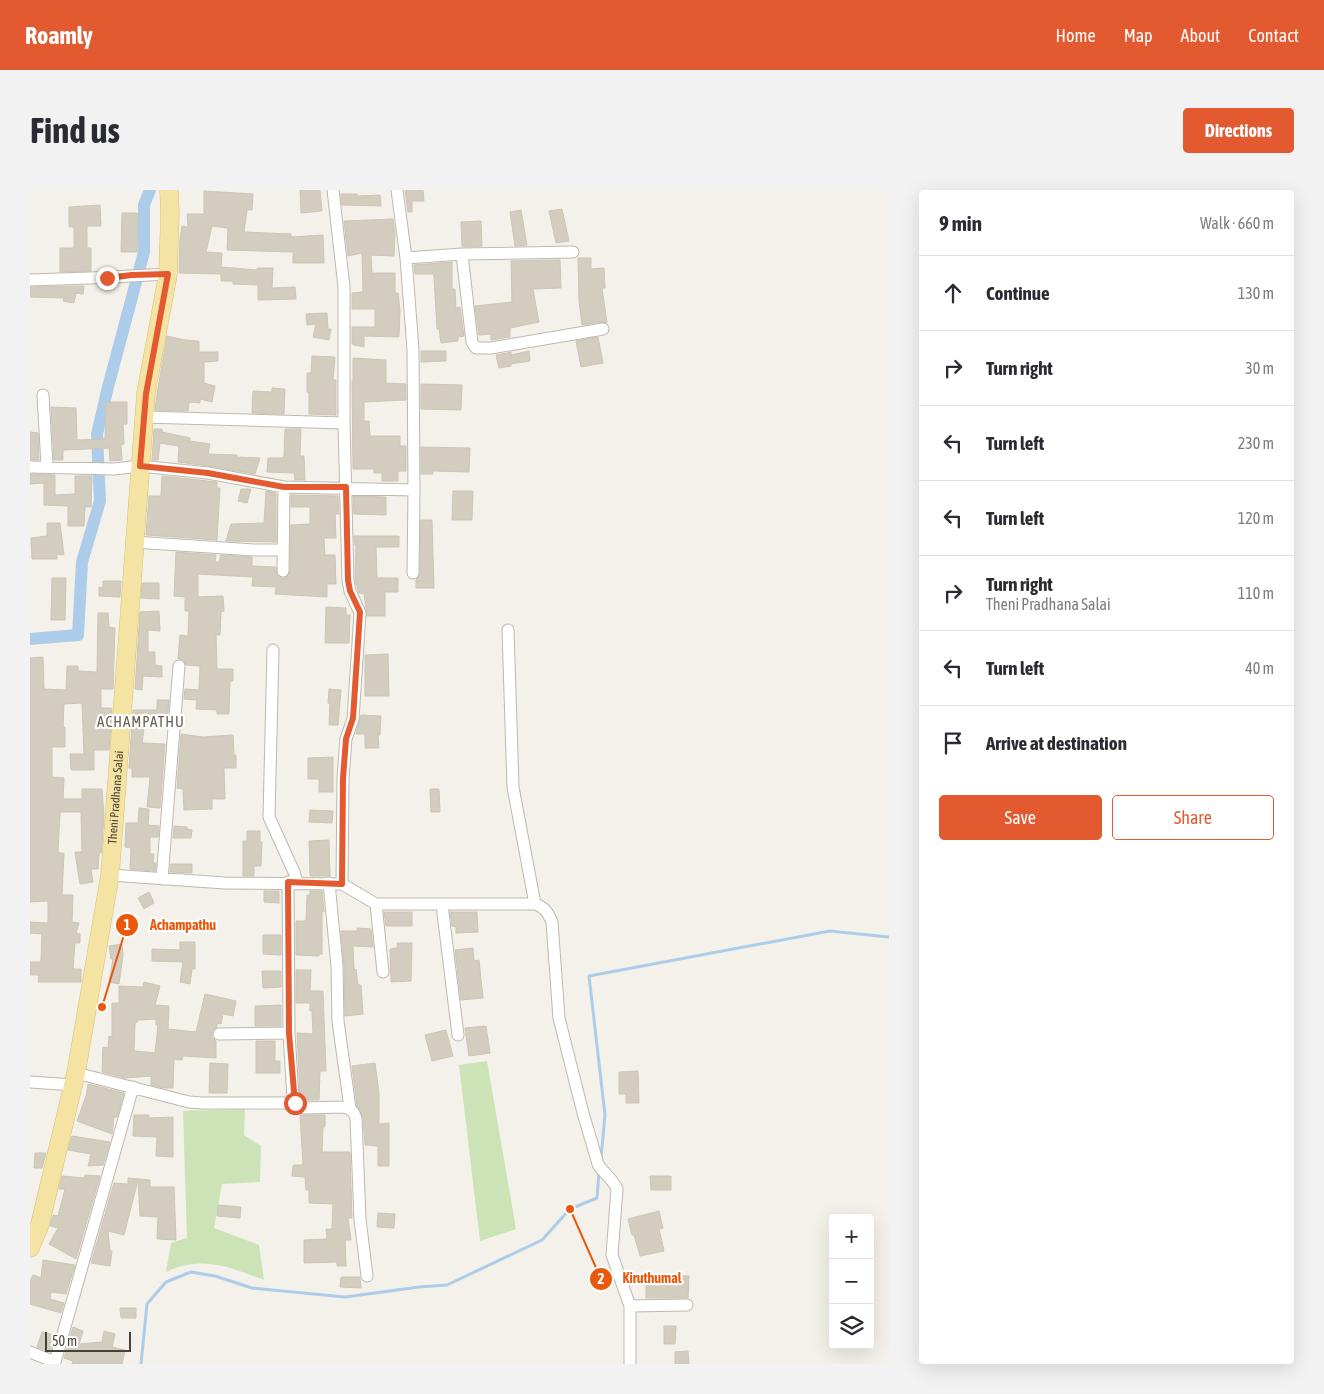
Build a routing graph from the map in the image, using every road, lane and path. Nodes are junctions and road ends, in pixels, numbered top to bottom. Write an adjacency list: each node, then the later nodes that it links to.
1 (168, 190): 7 (main road, Theni Pradhana Salai)
2 (333, 190): 12 (street)
3 (398, 190): 6 (street)
4 (573, 252): 5 (street)
5 (462, 254): 6 (street); 9 (street)
6 (406, 258): 18 (street)
7 (168, 274): 8 (street); 11 (main road, Theni Pradhana Salai)
8 (30, 280)
9 (603, 329)
10 (43, 395): 13 (street)
11 (144, 417): 12 (street); 14 (main road, Theni Pradhana Salai)
12 (344, 423): 17 (street)
13 (47, 466): 14 (street); 15 (street)
14 (140, 466): 16 (street); 19 (main road, Theni Pradhana Salai)
15 (30, 467)
16 (284, 487): 17 (street); 20 (street)
17 (346, 487): 18 (street); 30 (street)
18 (414, 490): 22 (street)
19 (134, 542): 20 (street); 26 (main road, Theni Pradhana Salai)
20 (283, 550): 21 (street)
21 (283, 571)
22 (413, 573)
23 (508, 630): 32 (street)
24 (273, 650): 28 (street)
25 (179, 666): 27 (street)
26 (110, 875): 27 (street); 38 (main road, Theni Pradhana Salai)
27 (162, 879): 28 (street)
28 (292, 882): 29 (street); 35 (street)
29 (329, 883): 30 (street); 42 (street)
30 (342, 884): 31 (street)
31 (376, 904): 33 (street); 34 (street)
32 (535, 904): 33 (street); 46 (street)
33 (442, 905): 37 (street)
34 (383, 972)
35 (289, 1033): 36 (street); 41 (street)
36 (219, 1034)
37 (458, 1035)
38 (75, 1079): 39 (street); 40 (street); 43 (main road, Theni Pradhana Salai)
39 (35, 1082)
40 (133, 1087): 41 (street); 48 (street)
41 (295, 1103): 42 (street)
42 (350, 1108): 44 (street)
43 (30, 1248)
44 (366, 1276)
45 (687, 1305): 46 (street)
46 (630, 1306): 49 (street)
47 (30, 1352): 48 (street)
48 (59, 1363)
49 (630, 1364)

